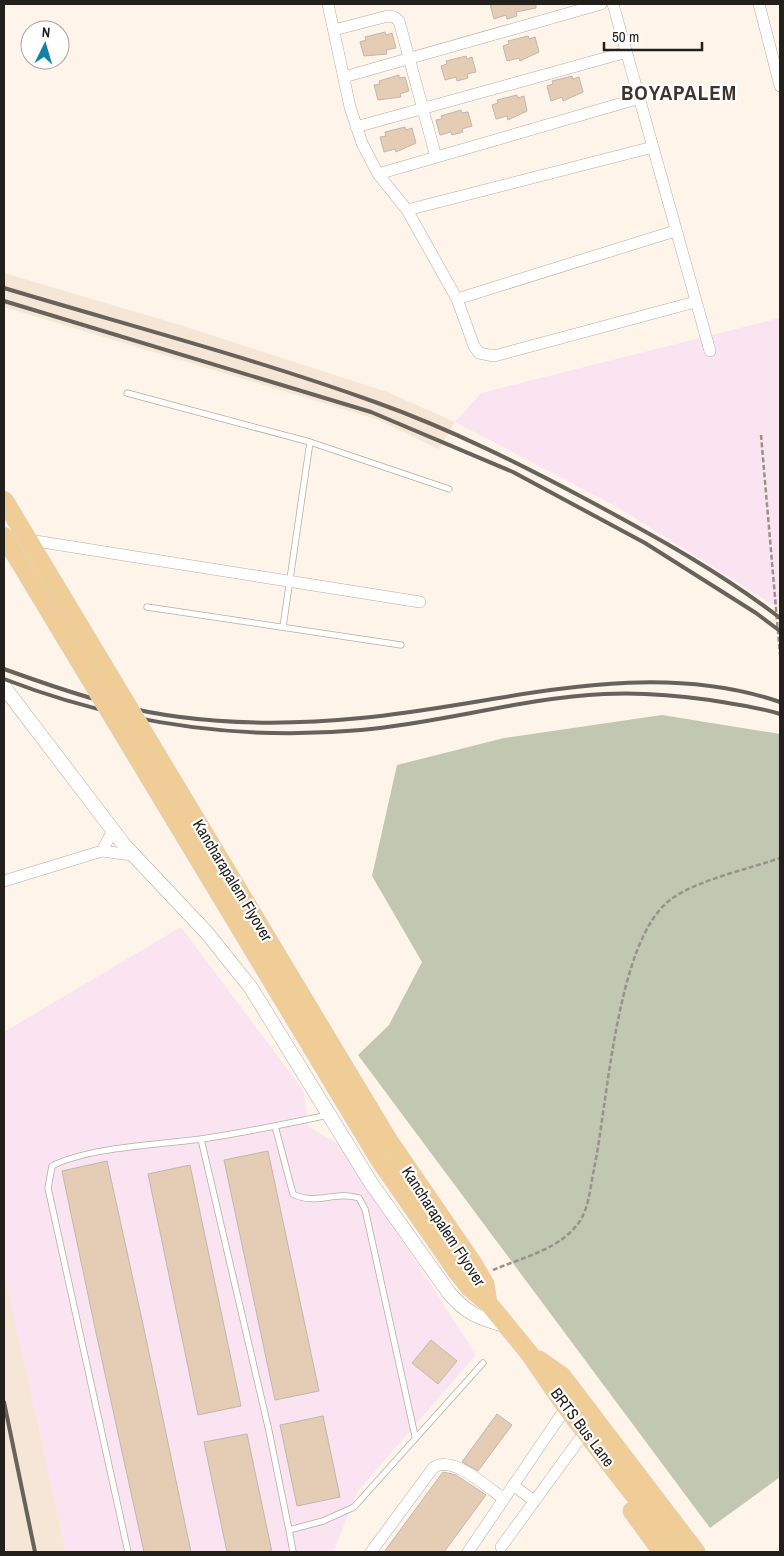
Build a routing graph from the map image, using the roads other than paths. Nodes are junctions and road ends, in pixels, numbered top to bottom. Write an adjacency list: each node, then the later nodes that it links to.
1 (328, 4): 5 (street)
2 (602, 4): 7 (street)
3 (613, 4): 6 (street)
4 (759, 4): 9 (street)
5 (334, 30): 7 (street); 8 (street)
6 (626, 52): 10 (street); 11 (street)
7 (410, 59): 8 (street); 11 (street)
8 (344, 77): 12 (street)
9 (780, 86)
10 (640, 98): 13 (street); 14 (street)
11 (423, 109): 12 (street); 14 (street)
12 (356, 127): 15 (street)
13 (653, 147): 16 (street); 17 (street)
14 (436, 157): 15 (street)
15 (378, 174): 16 (street)
16 (407, 210): 18 (street)
17 (675, 231): 18 (street); 19 (street)
18 (457, 299): 19 (street)
19 (695, 302): 20 (street)
20 (710, 352)
21 (127, 393): 22 (lane)
22 (310, 442): 23 (lane); 26 (lane)
23 (449, 490)
24 (4, 500): 39 (main road, Kancharapalem Flyover, bridge)
25 (4, 536): 26 (street); 39 (main road, Kancharapalem Flyover, bridge)
26 (290, 582): 27 (street); 29 (lane)
27 (420, 602)
28 (147, 607): 29 (lane)
29 (284, 627): 30 (lane)
30 (401, 645)
31 (6, 693): 32 (street)
32 (113, 830): 33 (street); 34 (street)
33 (102, 851): 34 (street); 35 (street)
34 (132, 855): 36 (street)
35 (4, 880)
36 (330, 1114): 37 (lane); 40 (street)
37 (276, 1126): 38 (lane); 44 (lane)
38 (201, 1139): 49 (lane); 51 (lane)
39 (488, 1303): 40 (main road, BRTS Bus Lane)
40 (507, 1326): 41 (main road, BRTS Bus Lane)
41 (529, 1353): 43 (main road); 56 (main road, BRTS Bus Lane); 57 (main road)
42 (483, 1364): 44 (lane)
43 (561, 1415): 45 (main road); 46 (street)
44 (416, 1436): 49 (lane)
45 (579, 1440): 48 (street); 55 (main road)
46 (513, 1485): 47 (street); 48 (street)
47 (504, 1499): 53 (street); 54 (street)
48 (534, 1500): 50 (street)
49 (289, 1530): 52 (lane)
50 (501, 1547)
51 (128, 1552)
52 (293, 1552)
53 (371, 1552)
54 (468, 1552)
55 (662, 1552)
56 (678, 1552)
57 (696, 1552)

